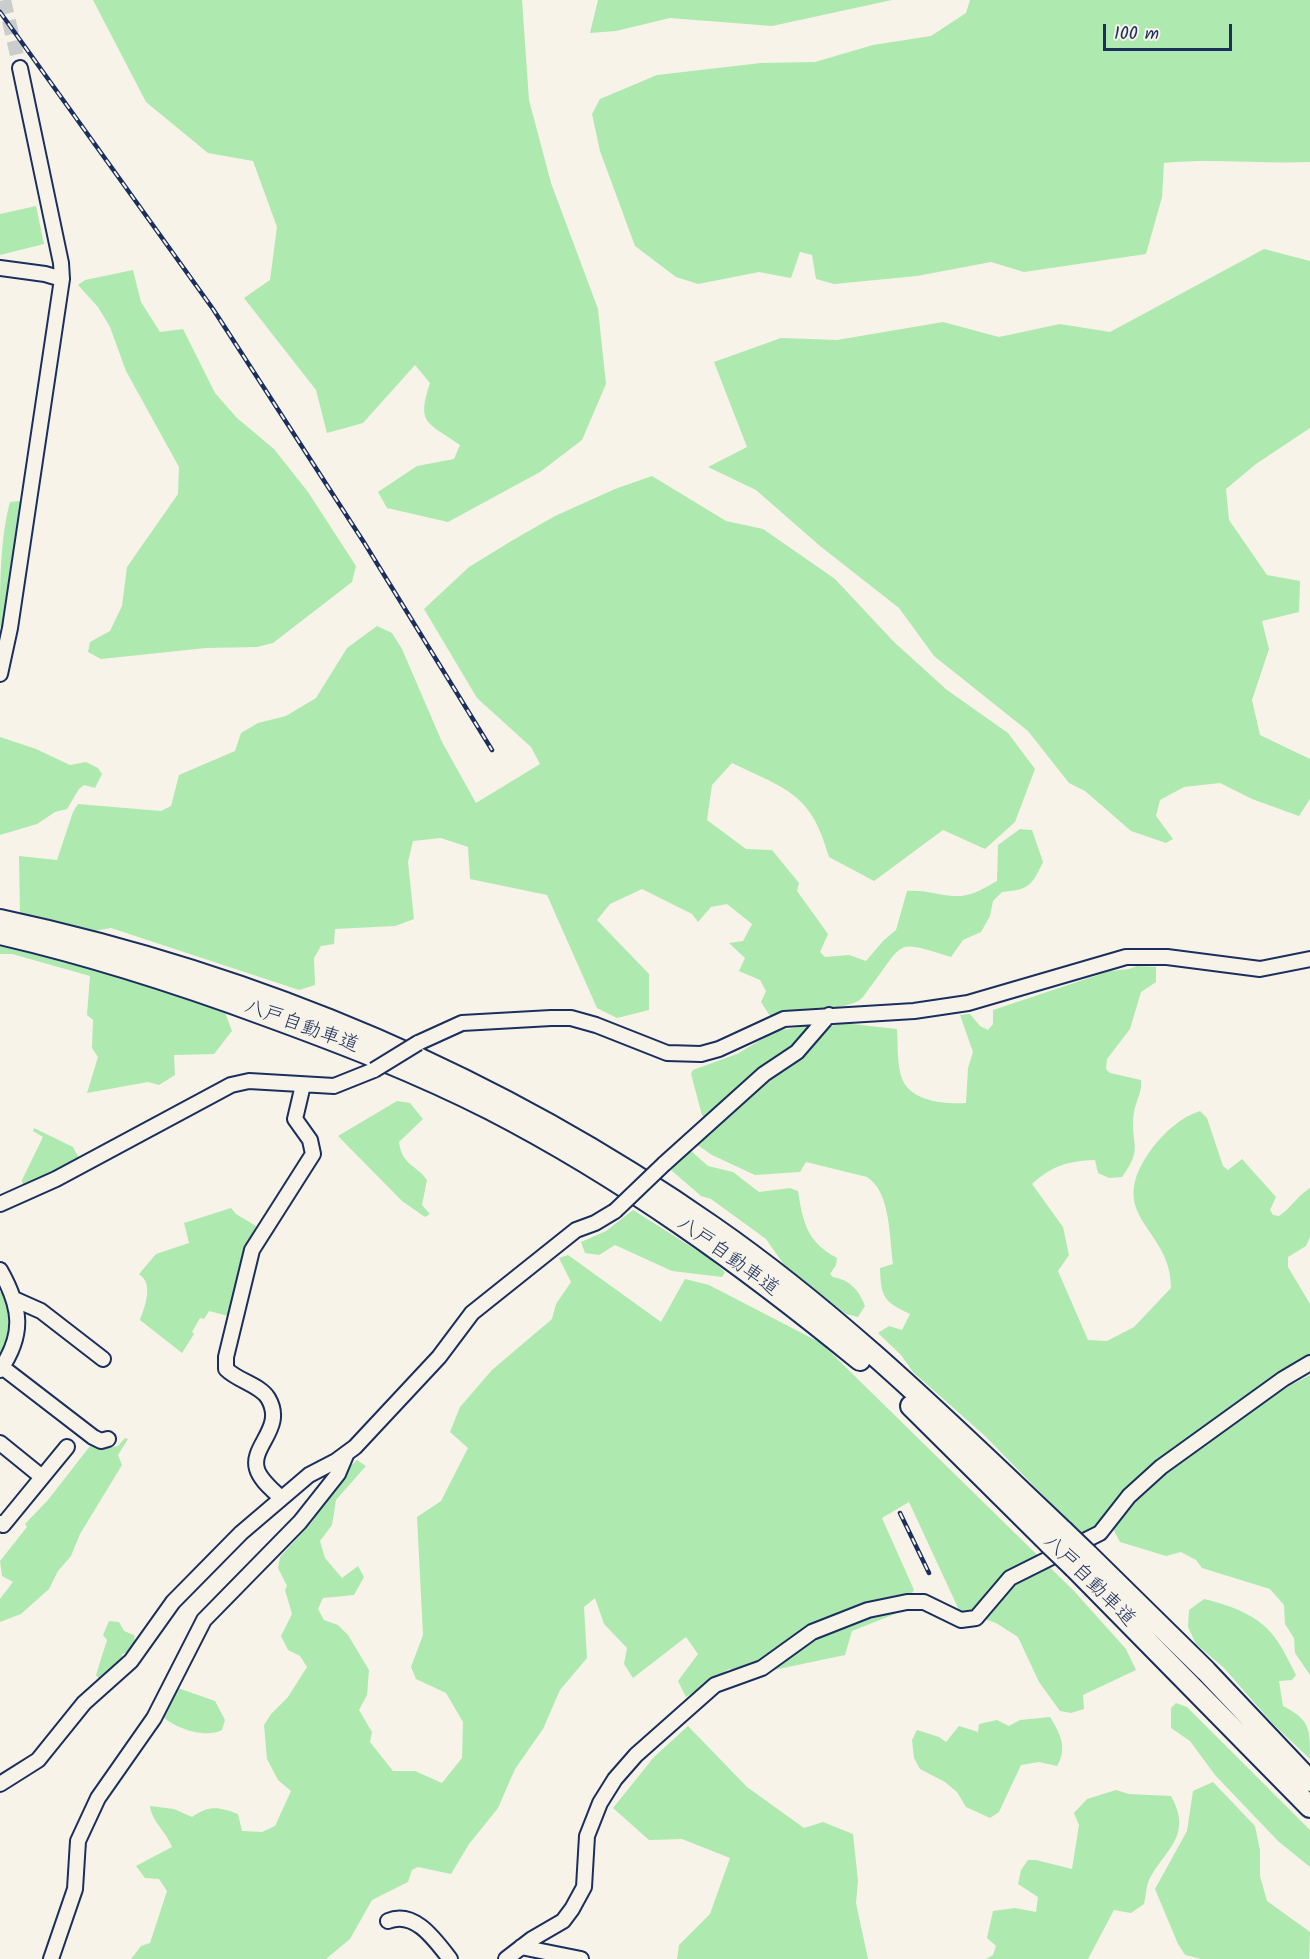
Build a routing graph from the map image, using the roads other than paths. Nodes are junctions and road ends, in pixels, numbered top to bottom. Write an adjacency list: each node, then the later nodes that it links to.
1 (20, 69): 3 (street)
2 (0, 268): 3 (street)
3 (62, 279): 4 (street)
4 (0, 674)
5 (0, 920): 23 (highway, 八戸自動車道)
6 (0, 934): 23 (highway, 八戸自動車道)
7 (1310, 959): 8 (street)
8 (829, 1015): 9 (street, bridge); 19 (street, bridge)
9 (303, 1085): 10 (street); 21 (street)
10 (0, 1204)
11 (0, 1270): 12 (street)
12 (14, 1299): 13 (street); 15 (street)
13 (103, 1359)
14 (1310, 1364): 29 (street)
15 (1, 1368): 16 (street)
16 (108, 1439)
17 (0, 1443): 20 (street)
18 (67, 1448): 20 (street)
19 (346, 1455): 21 (street); 30 (street)
20 (42, 1477): 22 (street)
21 (281, 1498): 26 (street)
22 (0, 1523)
23 (1056, 1537): 24 (highway, 八戸自動車道, bridge)
24 (1081, 1561): 25 (highway, 八戸自動車道); 27 (highway, 八戸自動車道)
25 (1310, 1781)
26 (0, 1784)
27 (1310, 1807)
28 (388, 1922): 31 (street)
29 (521, 1947): 32 (street); 33 (street)
30 (51, 1959)
31 (450, 1959)
32 (506, 1959)
33 (581, 1959)

